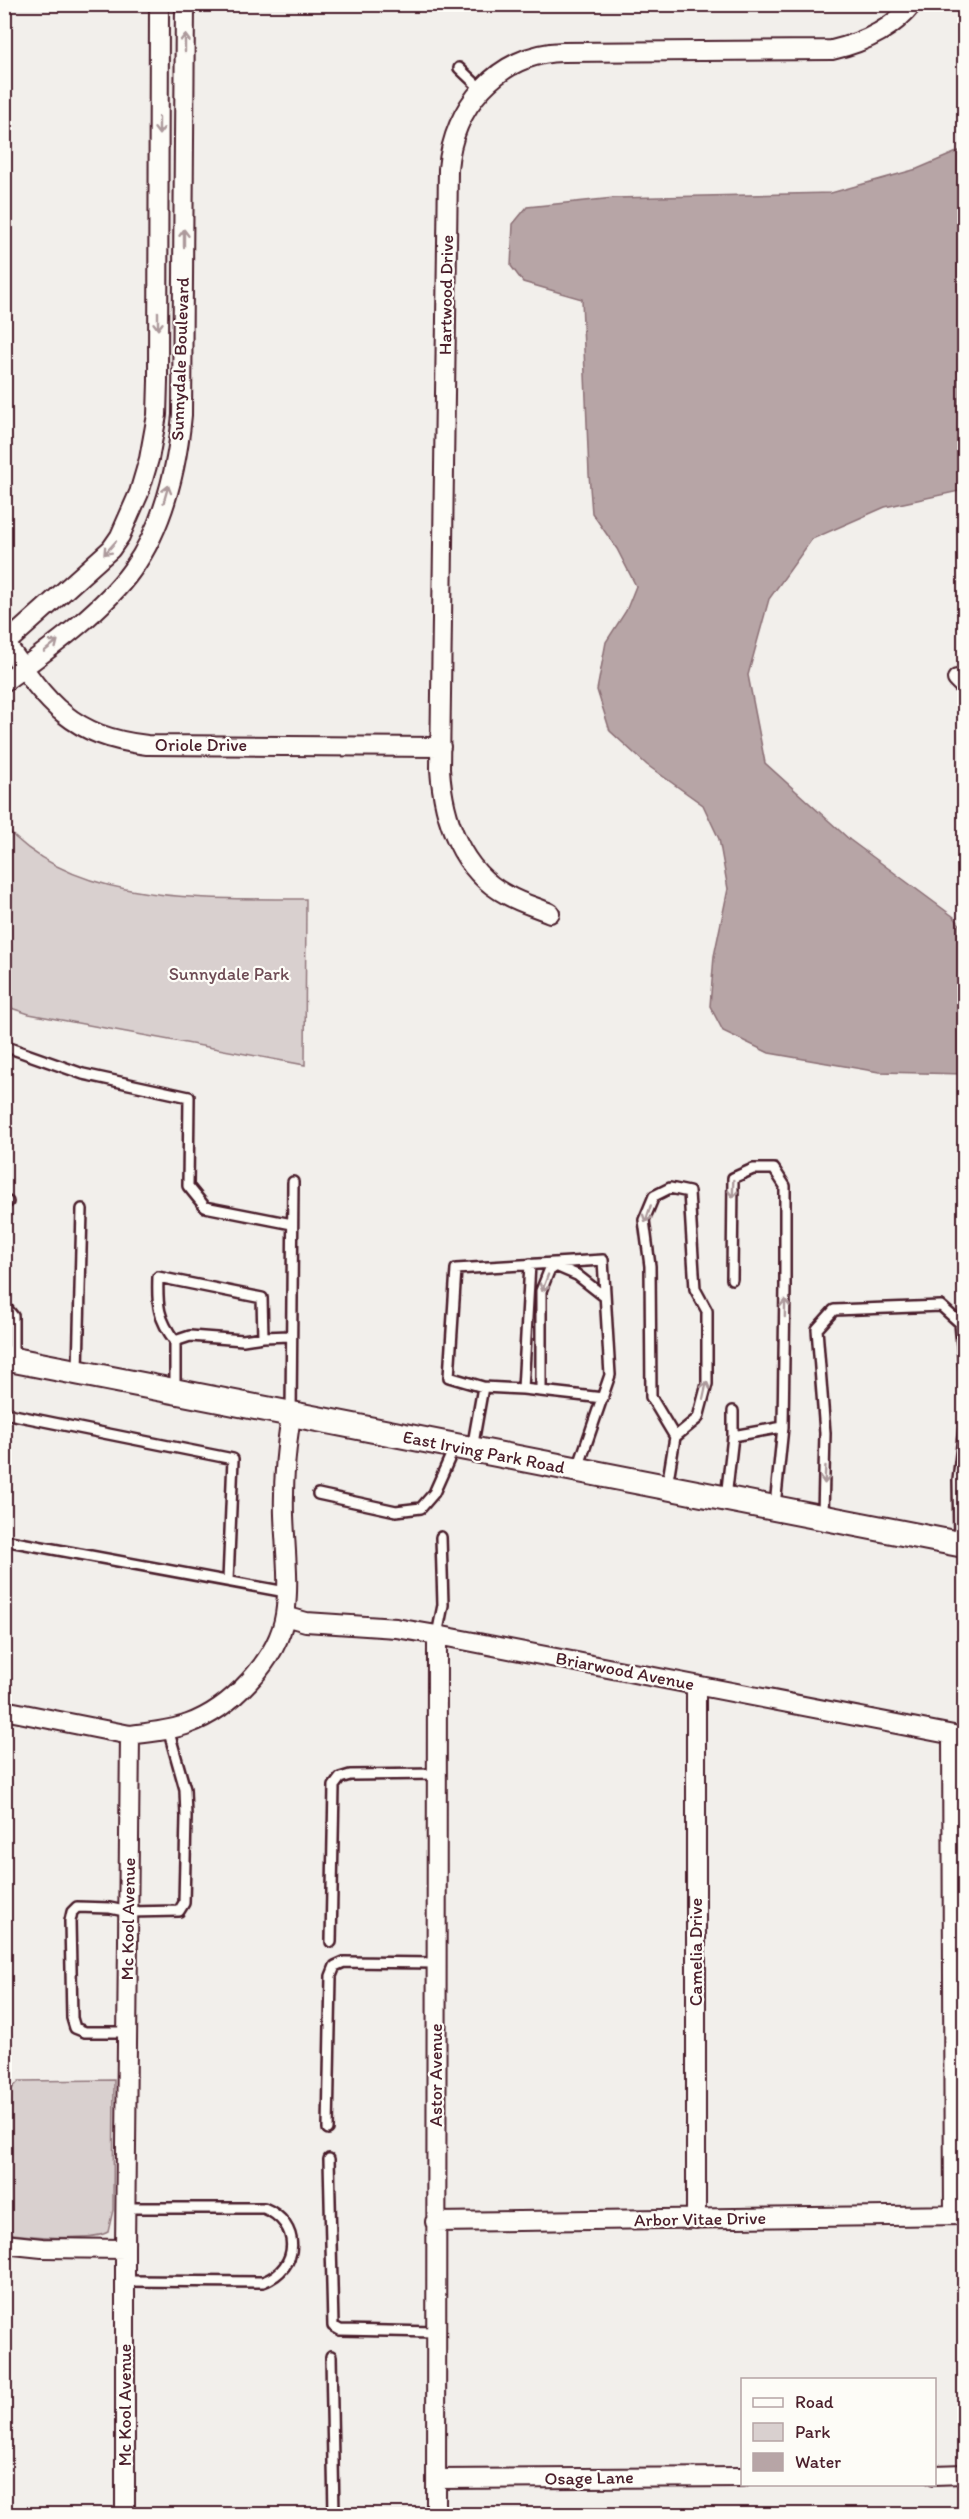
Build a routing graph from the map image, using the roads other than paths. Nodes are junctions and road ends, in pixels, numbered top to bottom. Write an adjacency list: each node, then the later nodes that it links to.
1 (159, 4): 6 (street, Sunnydale Boulevard, one-way to 6)
2 (185, 4): 7 (street, Sunnydale Boulevard, one-way to 2)
3 (912, 4): 5 (street, Hartwood Drive)
4 (459, 68): 5 (lane)
5 (481, 89): 9 (street, Hartwood Drive)
6 (5, 643): 7 (street, Oriole Drive)
7 (23, 668): 8 (street, Sunnydale Boulevard); 9 (street, Oriole Drive)
8 (4, 682)
9 (441, 747): 10 (street, Hartwood Drive)
10 (550, 912)
11 (4, 1046): 14 (lane)
12 (293, 1182): 14 (lane)
13 (82, 1209): 24 (lane)
14 (292, 1224): 19 (lane)
15 (530, 1264): 17 (lane); 25 (lane); 26 (lane)
16 (732, 1279): 33 (lane, one-way to 16)
17 (605, 1297): 27 (lane, one-way to 27); 29 (lane)
18 (4, 1305): 22 (lane)
19 (290, 1336): 20 (lane); 32 (lane)
20 (263, 1337): 21 (lane); 21 (lane)
21 (175, 1341): 28 (lane)
22 (9, 1359): 24 (main road, East Irving Park Road)
23 (964, 1366): 43 (lane, one-way to 43)
24 (78, 1372): 28 (main road, East Irving Park Road)
25 (483, 1388): 26 (lane); 37 (lane)
26 (523, 1389): 27 (lane)
27 (541, 1391): 29 (lane)
28 (176, 1392): 32 (main road, East Irving Park Road)
29 (603, 1398): 38 (lane)
30 (733, 1411): 35 (lane)
31 (4, 1413): 47 (lane)
32 (291, 1415): 37 (main road, East Irving Park Road); 48 (street)
33 (783, 1427): 35 (lane); 42 (lane)
34 (964, 1427): 46 (lane)
35 (733, 1436): 41 (lane)
36 (675, 1437): 36 (lane, one-way to 36); 39 (lane)
37 (463, 1448): 38 (main road, East Irving Park Road); 40 (lane)
38 (577, 1470): 39 (main road, East Irving Park Road)
39 (667, 1487): 41 (main road, East Irving Park Road)
40 (318, 1494)
41 (726, 1499): 42 (main road, East Irving Park Road)
42 (774, 1508): 43 (main road, East Irving Park Road)
43 (822, 1517): 46 (main road, East Irving Park Road)
44 (441, 1537): 50 (lane)
45 (4, 1540): 47 (lane)
46 (962, 1544)
47 (228, 1581): 48 (lane)
48 (286, 1592): 49 (street)
49 (285, 1616): 50 (street, Briarwood Avenue); 53 (street)
50 (437, 1635): 51 (street, Briarwood Avenue); 56 (street, Astor Avenue)
51 (696, 1685): 55 (street, Briarwood Avenue); 65 (street, Camelia Drive)
52 (4, 1710): 54 (street)
53 (168, 1729): 54 (street); 57 (lane)
54 (130, 1735): 57 (street, Mc Kool Avenue)
55 (958, 1736): 64 (street)
56 (437, 1774): 58 (lane); 59 (street, Astor Avenue)
57 (129, 1912): 60 (street, Mc Kool Avenue); 60 (lane)
58 (331, 1942)
59 (436, 1963): 61 (lane); 66 (street, Astor Avenue)
60 (127, 2032): 63 (street, Mc Kool Avenue)
61 (328, 2129)
62 (329, 2159): 70 (lane)
63 (127, 2208): 68 (street, Mc Kool Avenue); 69 (lane)
64 (959, 2215): 65 (street, Arbor Vitae Drive)
65 (696, 2218): 66 (street, Arbor Vitae Drive)
66 (435, 2222): 70 (street, Astor Avenue)
67 (4, 2244): 68 (street)
68 (125, 2249): 69 (street, Mc Kool Avenue)
69 (125, 2281): 76 (street, Mc Kool Avenue)
70 (435, 2332): 75 (street, Astor Avenue)
71 (331, 2356): 77 (lane)
72 (964, 2474): 73 (street)
73 (936, 2475)
74 (741, 2476): 75 (street, Osage Lane)
75 (436, 2480): 78 (street, Astor Avenue)
76 (125, 2514)
77 (334, 2514)
78 (435, 2514)

